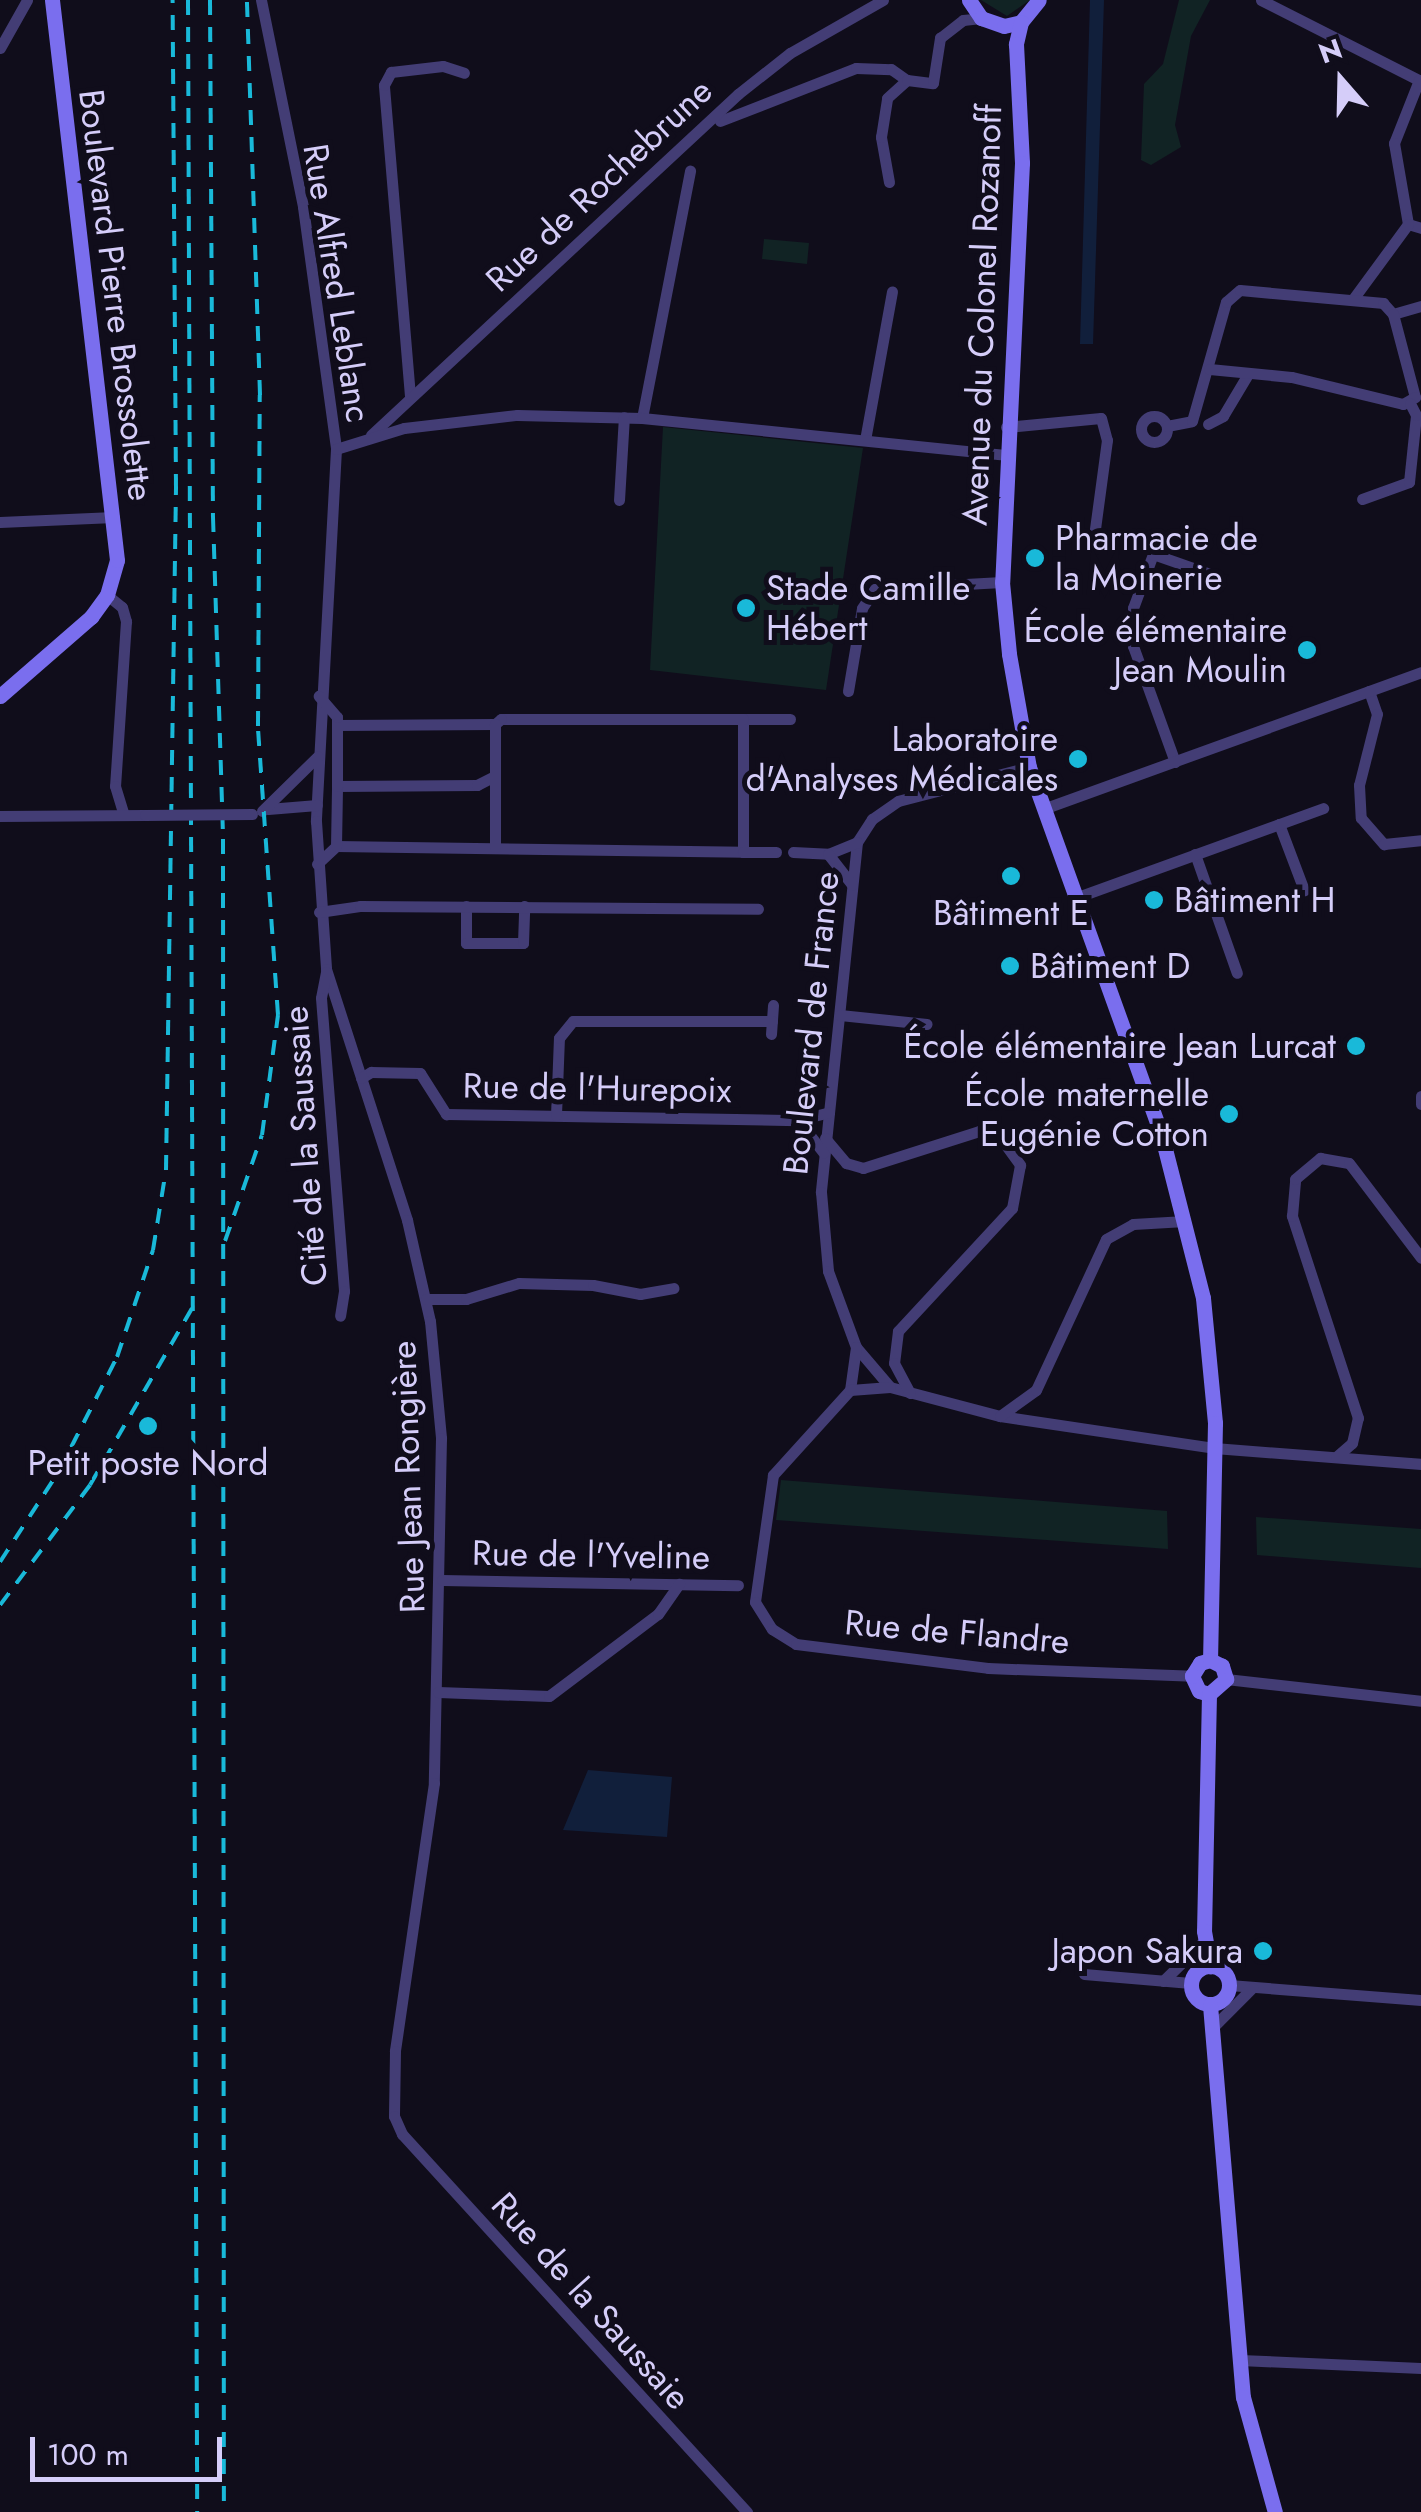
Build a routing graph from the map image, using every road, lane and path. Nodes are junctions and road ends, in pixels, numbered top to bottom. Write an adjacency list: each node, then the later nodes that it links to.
1 (27, 0): 14 (street)
2 (52, 0): 41 (street, Boulevard Pierre Brossolette)
3 (261, 0): 37 (street, Rue Alfred Leblanc)
4 (883, 0): 28 (street, Rue de Rochebrune)
5 (1039, 0): 11 (street)
6 (1261, 0): 8 (street)
7 (969, 1): 9 (street); 10 (street)
8 (1280, 4): 17 (street)
9 (982, 18): 10 (street); 12 (street)
10 (963, 20): 16 (street)
11 (1021, 22): 12 (street); 13 (street, Avenue du Colonel Rozanoff)
12 (1004, 26): 13 (street)
13 (1016, 42): 34 (street, Avenue du Colonel Rozanoff)
14 (0, 48)
15 (464, 72): 28 (street)
16 (907, 80): 18 (street); 20 (street)
17 (1420, 81): 21 (street)
18 (720, 121)
19 (690, 171): 31 (street)
20 (888, 182)
21 (1415, 226): 23 (street)
22 (892, 290): 36 (street)
23 (1353, 299): 25 (street); 26 (street)
24 (1421, 306): 25 (street)
25 (1393, 314): 29 (street)
26 (1209, 369): 27 (street); 33 (street)
27 (1248, 374): 29 (street); 32 (street)
28 (410, 396): 35 (street, Rue de Rochebrune)
29 (1410, 403): 39 (street)
30 (624, 416): 31 (street); 35 (street); 40 (street)
31 (642, 418): 36 (street)
32 (1208, 424)
33 (1167, 426)
34 (1006, 427): 38 (street, Avenue du Colonel Rozanoff); 43 (street)
35 (372, 435): 37 (street)
36 (866, 440): 38 (street)
37 (336, 449): 51 (street, Rue Alfred Leblanc)
38 (1005, 454): 45 (street, Avenue du Colonel Rozanoff)
39 (1362, 499)
40 (619, 500)
41 (114, 517): 42 (street); 46 (street, Boulevard Pierre Brossolette)
42 (0, 522)
43 (1094, 529)
44 (1213, 575): 57 (street)
45 (1002, 582): 48 (street); 58 (street, Avenue du Colonel Rozanoff)
46 (107, 596): 50 (street); 69 (street)
47 (1421, 672): 49 (street)
48 (848, 691)
49 (1369, 691): 57 (street); 73 (street)
50 (0, 696)
51 (319, 696): 55 (street); 56 (street, Rue Alfred Leblanc)
52 (743, 719): 53 (street); 54 (street); 77 (street)
53 (790, 720)
54 (495, 724): 55 (street); 59 (street)
55 (337, 725): 62 (street)
56 (318, 756): 60 (street, Rue Alfred Leblanc); 68 (street)
57 (1174, 762): 67 (street)
58 (1030, 767): 67 (street, Avenue du Colonel Rozanoff); 74 (street, Boulevard de France)
59 (495, 776): 61 (street); 63 (street)
60 (318, 780): 64 (street, Rue Jean Rongière)
61 (477, 785): 62 (street); 63 (street)
62 (338, 786): 75 (street)
63 (495, 797): 76 (street)
64 (317, 805): 65 (street); 71 (street, Rue Jean Rongière)
65 (278, 806): 68 (street); 71 (street)
66 (1322, 808): 72 (street)
67 (1043, 809): 85 (street, Avenue du Colonel Rozanoff)
68 (257, 812): 69 (street, bridge)
69 (123, 813): 70 (street)
70 (0, 816)
71 (316, 821): 82 (street, Rue Jean Rongière)
72 (1279, 824): 81 (street); 84 (street)
73 (1421, 840)
74 (857, 842): 80 (street); 83 (street, Boulevard de France)
75 (336, 846): 76 (street); 82 (street)
76 (495, 847): 77 (street)
77 (743, 852): 78 (street)
78 (776, 852)
79 (793, 852): 80 (street)
80 (828, 854): 83 (street)
81 (1195, 854): 85 (street); 89 (street)
82 (317, 864): 91 (street, Rue Jean Rongière)
83 (852, 885): 95 (street, Boulevard de France)
84 (1304, 890)
85 (1075, 898): 105 (street, Avenue du Colonel Rozanoff)
86 (1247, 899): 89 (street)
87 (466, 906): 88 (street); 88 (street); 91 (street)
88 (524, 906): 90 (street)
89 (1217, 908): 92 (street)
90 (758, 909)
91 (320, 912): 93 (street, Rue Jean Rongière)
92 (1237, 972)
93 (328, 978): 97 (street, Rue Jean Rongière); 109 (street, Cité de la Saussaie)
94 (773, 1005): 101 (street)
95 (840, 1015): 96 (street); 100 (street, Boulevard de France)
96 (927, 1024)
97 (362, 1078): 101 (street, Rue de l'Hurepoix); 108 (street, Rue Jean Rongière)
98 (1421, 1096): 99 (street)
99 (1421, 1104)
100 (829, 1112): 102 (street, Rue de l'Hurepoix); 103 (street, Boulevard de France)
101 (556, 1116): 102 (street, Rue de l'Hurepoix)
102 (798, 1120): 104 (street)
103 (825, 1138): 104 (street, Boulevard de France); 113 (street)
104 (824, 1154): 110 (street, Boulevard de France)
105 (1185, 1221): 114 (street); 115 (street, Avenue du Colonel Rozanoff)
106 (1421, 1258): 116 (street)
107 (673, 1288): 108 (street)
108 (426, 1299): 118 (street, Rue Jean Rongière)
109 (340, 1316)
110 (856, 1347): 111 (street, Boulevard de France); 112 (street)
111 (890, 1387): 112 (street); 113 (street)
112 (850, 1390): 122 (street, Rue de Flandre)
113 (910, 1393): 114 (street)
114 (1000, 1416): 115 (street)
115 (1214, 1448): 116 (street); 121 (street, Avenue du Colonel Rozanoff)
116 (1336, 1458): 117 (street)
117 (1421, 1464)
118 (442, 1580): 119 (street, Rue de l'Yveline); 124 (street, Rue Jean Rongière)
119 (680, 1584): 120 (street, Rue de l'Yveline); 124 (street)
120 (738, 1585)
121 (1210, 1660): 122 (street); 123 (street)
122 (1192, 1676): 125 (street)
123 (1226, 1678): 125 (street); 126 (street)
124 (438, 1692): 137 (street, Rue Jean Rongière)
125 (1209, 1694): 127 (street)
126 (1421, 1701)
127 (1205, 1940): 128 (street); 130 (street)
128 (1210, 1966): 131 (street); 132 (street)
129 (1084, 1974): 130 (street)
130 (1163, 1980): 131 (street)
131 (1190, 1982): 135 (street)
132 (1229, 1986): 133 (street); 135 (street)
133 (1252, 1988): 134 (street); 136 (street)
134 (1421, 2000)
135 (1210, 2005): 136 (street)
136 (1212, 2028): 138 (street)
137 (397, 2124): 140 (street, Rue de la Saussaie)
138 (1240, 2360): 139 (street); 141 (street)
139 (1421, 2368)
140 (747, 2512)
141 (1275, 2512)

